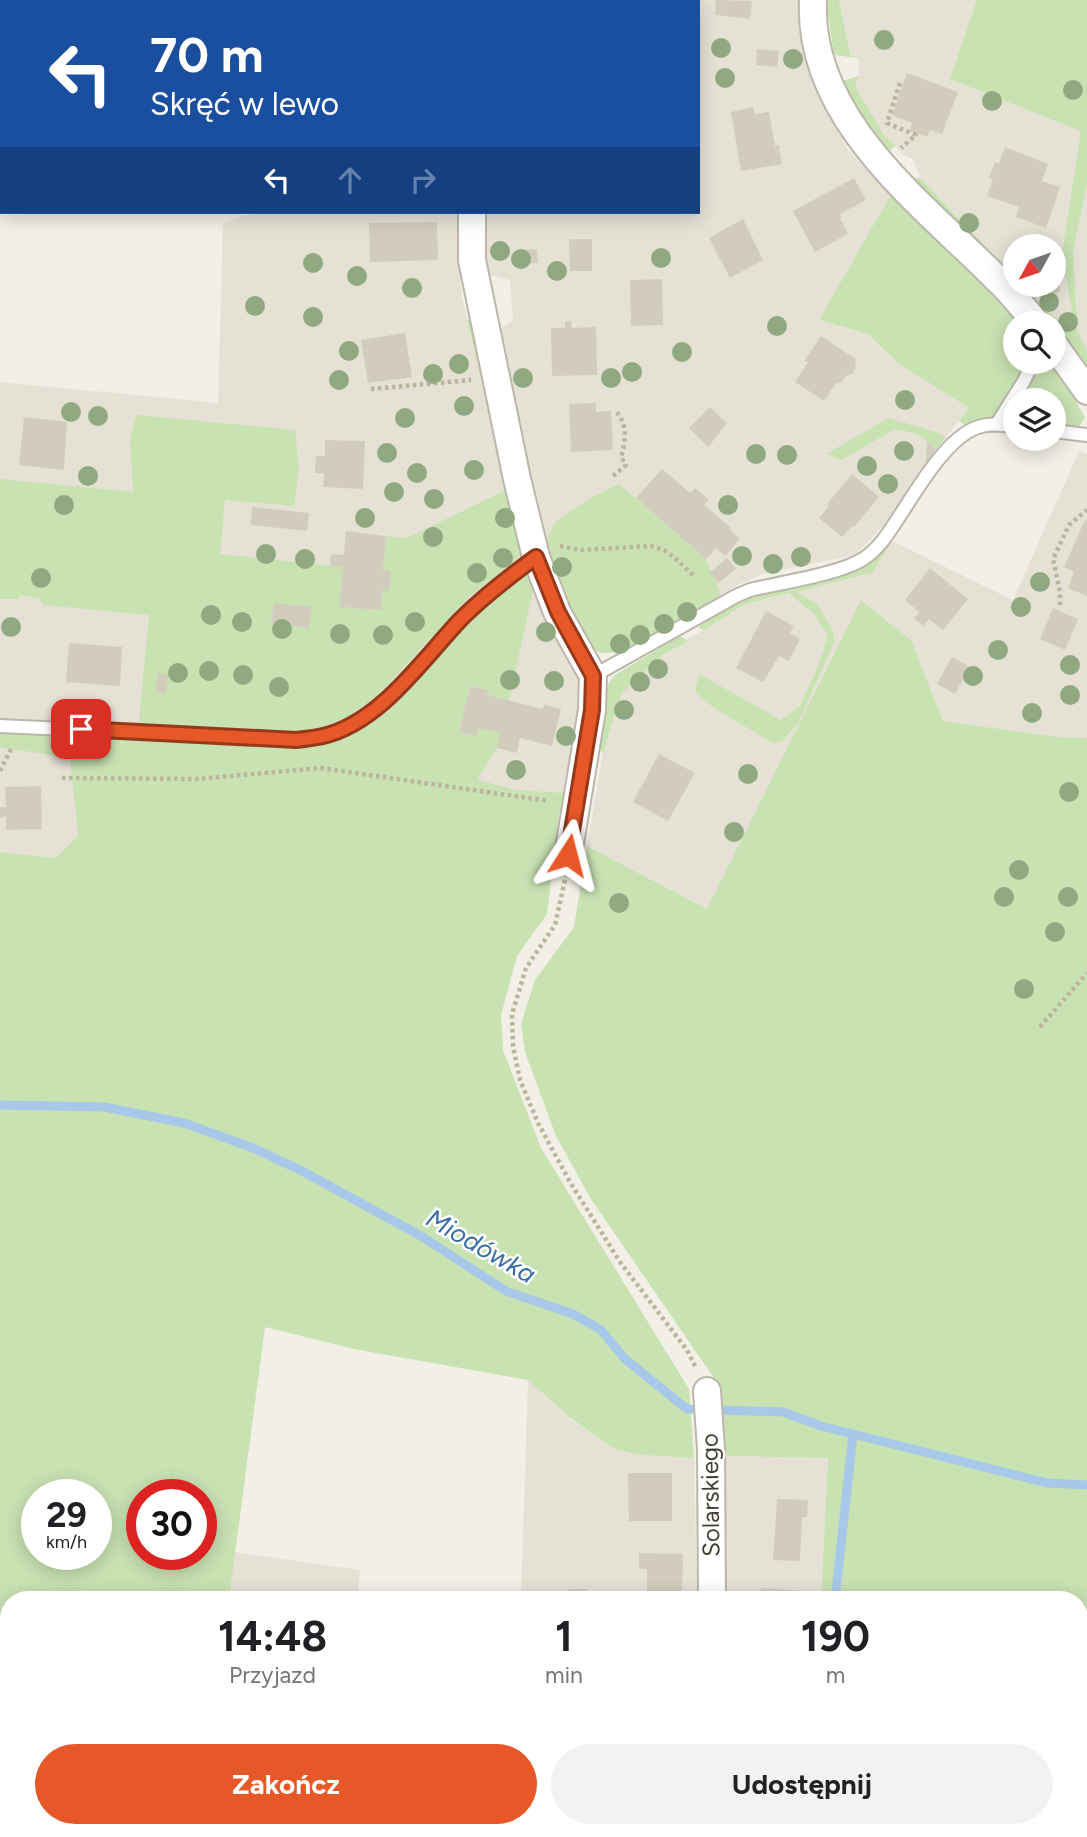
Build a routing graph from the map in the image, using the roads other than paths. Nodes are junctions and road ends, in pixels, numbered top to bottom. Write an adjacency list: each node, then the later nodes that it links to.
1 (813, 0): 3 (street)
2 (472, 214): 11 (street)
3 (1026, 311)
4 (1066, 362): 6 (street)
5 (1026, 374): 7 (lane)
6 (1087, 391)
7 (997, 424): 8 (lane); 12 (lane)
8 (1003, 425)
9 (1066, 432): 10 (lane)
10 (1087, 435)
11 (533, 545): 12 (street); 13 (lane)
12 (593, 676): 14 (street)
13 (0, 726)
14 (568, 855)
15 (707, 1391): 16 (street, Solarskiego)
16 (712, 1591)

